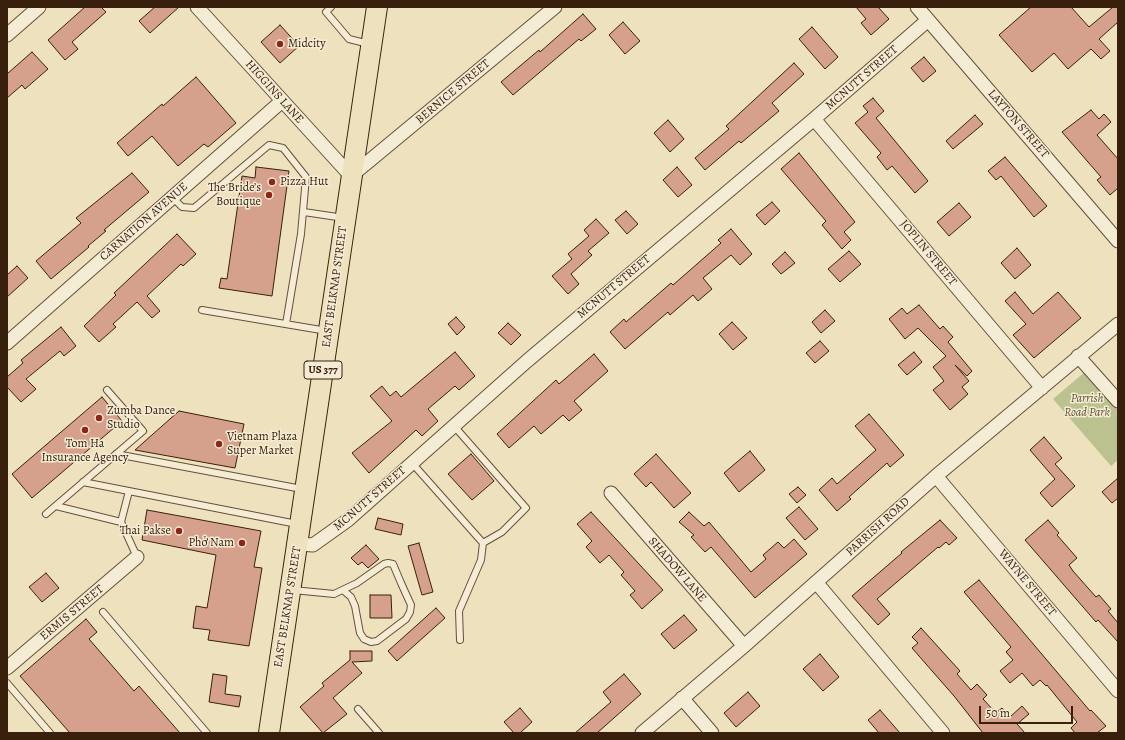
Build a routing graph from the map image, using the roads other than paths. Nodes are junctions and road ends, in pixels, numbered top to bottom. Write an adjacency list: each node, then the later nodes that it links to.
1 (39, 7): 8 (street)
2 (197, 7): 10 (street, HIGGINS LANE)
3 (331, 7): 9 (lane)
4 (377, 7): 9 (main road, EAST BELKNAP STREET / US 377)
5 (555, 7): 12 (street, BERNICE STREET)
6 (917, 7): 7 (street, LAYTON STREET)
7 (928, 20): 11 (street, MCNUTT STREET); 16 (street, LAYTON STREET)
8 (7, 35)
9 (371, 45): 12 (main road, EAST BELKNAP STREET / US 377)
10 (282, 101): 12 (street, HIGGINS LANE); 13 (street, CARNATION AVENUE)
11 (814, 119): 23 (street, JOPLIN STREET); 26 (street, MCNUTT STREET)
12 (351, 176): 15 (main road, EAST BELKNAP STREET / US 377)
13 (172, 197): 14 (lane); 21 (street, CARNATION AVENUE)
14 (304, 212): 15 (lane); 18 (lane)
15 (345, 218): 20 (main road, EAST BELKNAP STREET / US 377)
16 (1118, 241)
17 (202, 310): 18 (lane)
18 (286, 324): 20 (lane)
19 (1118, 324): 22 (street, PARRISH ROAD)
20 (329, 332): 31 (main road, EAST BELKNAP STREET / US 377)
21 (7, 343)
22 (1078, 356): 23 (street, PARRISH ROAD); 25 (street)
23 (1042, 388): 29 (street, PARRISH ROAD)
24 (107, 390): 27 (lane)
25 (1118, 401)
26 (454, 426): 28 (street, MCNUTT STREET); 38 (lane)
27 (116, 454): 30 (lane); 31 (lane)
28 (412, 463): 37 (street, MCNUTT STREET); 38 (lane)
29 (936, 476): 40 (street, PARRISH ROAD); 48 (street, WAYNE STREET)
30 (83, 482): 32 (lane); 34 (lane)
31 (306, 490): 37 (main road, EAST BELKNAP STREET / US 377)
32 (129, 491): 36 (lane); 37 (lane)
33 (611, 494): 45 (street, SHADOW LANE)
34 (56, 506): 35 (lane); 36 (lane)
35 (46, 514)
36 (120, 522): 39 (lane)
37 (299, 535): 41 (main road, EAST BELKNAP STREET / US 377)
38 (483, 543): 44 (lane)
39 (136, 557): 46 (street, ERMIS STREET)
40 (816, 582): 45 (street, PARRISH ROAD); 57 (street)
41 (291, 590): 42 (lane); 53 (main road, EAST BELKNAP STREET / US 377)
42 (342, 590): 42 (lane)
43 (103, 612): 52 (lane)
44 (460, 640)
45 (744, 646): 49 (street, PARRISH ROAD)
46 (7, 668)
47 (7, 683): 51 (lane)
48 (1118, 691)
49 (682, 698): 55 (street, PARRISH ROAD); 56 (street)
50 (358, 709): 54 (lane)
51 (50, 733)
52 (207, 733)
53 (270, 733)
54 (379, 733)
55 (642, 733)
56 (712, 733)
57 (943, 733)

